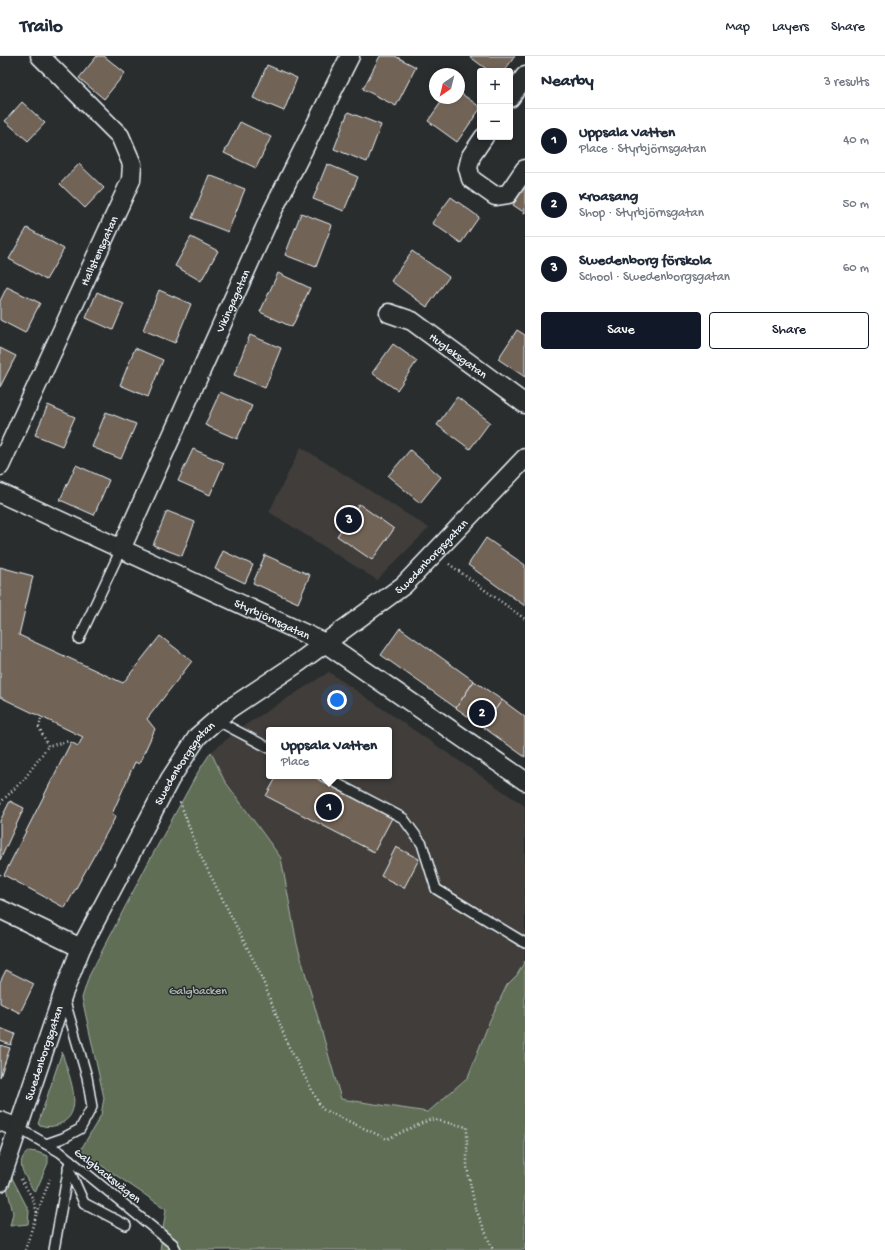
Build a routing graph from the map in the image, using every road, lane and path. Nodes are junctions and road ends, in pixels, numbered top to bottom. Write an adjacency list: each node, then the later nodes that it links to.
1 (40, 56): 10 (street, Hallstensgatan)
2 (350, 56): 12 (street, Vikingagatan)
3 (525, 76): 4 (street)
4 (513, 94)
5 (482, 140): 6 (street)
6 (525, 169)
7 (389, 313): 8 (street, Hugleksgatan)
8 (525, 404)
9 (525, 458): 13 (street, Swedenborgsgatan)
10 (0, 466)
11 (0, 493): 12 (street, Styrbjörnsgatan)
12 (122, 547): 15 (lane); 16 (street, Styrbjörnsgatan)
13 (434, 553): 14 (path); 16 (street, Swedenborgsgatan)
14 (525, 619)
15 (79, 639)
16 (325, 643): 18 (street, Swedenborgsgatan); 23 (street, Styrbjörnsgatan)
17 (42, 719): 20 (path)
18 (216, 720): 21 (lane); 28 (street, Swedenborgsgatan)
19 (69, 740): 20 (path)
20 (48, 746): 25 (path)
21 (266, 746)
22 (329, 779): 27 (lane)
23 (525, 781)
24 (180, 801): 42 (path)
25 (0, 803)
26 (0, 909): 28 (street)
27 (525, 944)
28 (81, 948): 29 (street, Swedenborgsgatan)
29 (63, 994): 31 (street, Swedenborgsgatan); 32 (lane)
30 (0, 1120): 31 (street)
31 (18, 1128): 32 (lane, Galgbacksvägen); 36 (street, Swedenborgsgatan)
32 (46, 1144): 33 (lane, Galgbacksvägen)
33 (60, 1152): 34 (lane, Galgbacksvägen); 37 (path)
34 (69, 1164): 38 (lane); 40 (lane); 41 (lane, Galgbacksvägen)
35 (20, 1176): 37 (path)
36 (0, 1182)
37 (37, 1214): 39 (path)
38 (126, 1225)
39 (25, 1250)
40 (54, 1250)
41 (176, 1250)
42 (493, 1250)

